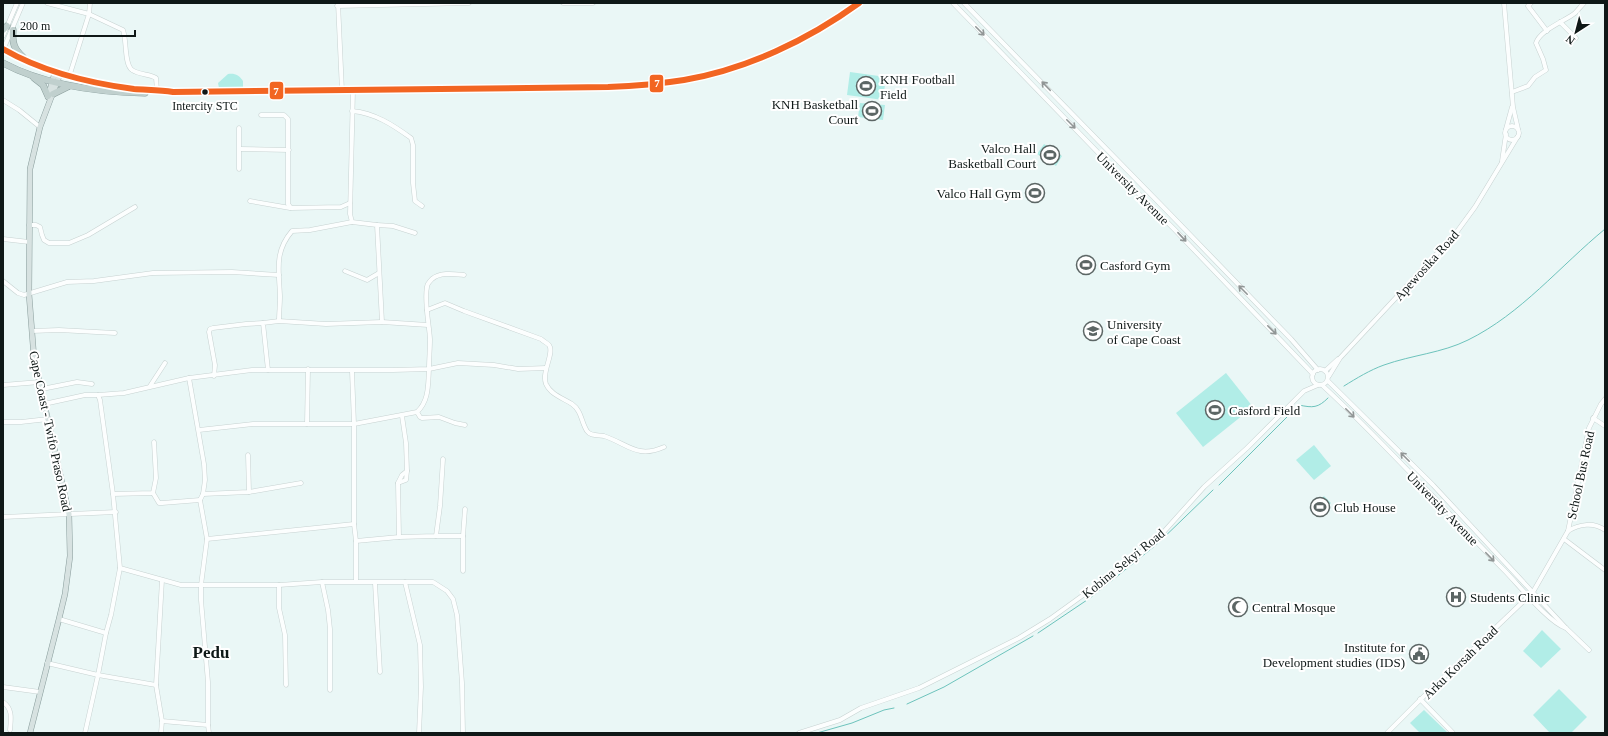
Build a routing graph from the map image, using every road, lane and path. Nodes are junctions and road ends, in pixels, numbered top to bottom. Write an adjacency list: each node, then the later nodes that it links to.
1 (17, 3): 17 (street)
2 (24, 3): 17 (street)
3 (47, 3): 15 (street)
4 (90, 3): 15 (street)
5 (469, 3): 14 (street)
6 (563, 3): 7 (street)
7 (593, 3)
8 (953, 3): 81 (street, University Avenue, one-way to 81)
9 (964, 3): 78 (street, University Avenue, one-way to 9)
10 (1504, 3): 33 (street, Apewosika Road)
11 (1531, 3): 18 (street)
12 (1584, 3): 16 (street)
13 (857, 4): 30 (highway)
14 (338, 5): 31 (street)
15 (89, 14): 26 (street); 29 (street)
16 (1560, 22): 18 (street); 20 (street)
17 (8, 29): 19 (street); 21 (street); 22 (highway)
18 (1547, 30): 33 (street)
19 (3, 36)
20 (1576, 38)
21 (3, 50): 22 (highway)
22 (26, 60): 24 (highway)
23 (3, 63): 25 (highway)
24 (58, 73): 26 (highway); 27 (main road, Cape Coast - Twifo Praso Road)
25 (33, 77): 27 (highway); 34 (highway)
26 (69, 77): 29 (highway)
27 (55, 82): 28 (highway); 34 (main road, Cape Coast - Twifo Praso Road)
28 (69, 86): 32 (highway); 34 (highway)
29 (157, 90): 32 (highway)
30 (353, 90): 31 (highway); 37 (street)
31 (342, 91): 32 (highway)
32 (173, 92)
33 (1512, 92): 36 (street, Apewosika Road)
34 (50, 95): 39 (main road, Cape Coast - Twifo Praso Road)
35 (3, 100): 39 (street)
36 (1512, 107): 41 (street, Apewosika Road); 42 (street, Apewosika Road)
37 (352, 111): 49 (street); 50 (street)
38 (261, 115): 45 (street)
39 (40, 127): 54 (main road, Cape Coast - Twifo Praso Road)
40 (238, 128): 44 (street)
41 (1518, 129): 42 (street); 43 (street)
42 (1506, 132): 43 (street); 46 (street, Apewosika Road)
43 (1518, 136): 46 (street, Apewosika Road)
44 (240, 149): 45 (street); 47 (street)
45 (288, 150): 52 (street)
46 (1502, 163): 72 (street, Apewosika Road)
47 (239, 169)
48 (250, 201): 52 (street)
49 (350, 203): 52 (street); 53 (street)
50 (422, 206)
51 (135, 207): 54 (street)
52 (291, 208)
53 (352, 222): 55 (street); 62 (street)
54 (29, 225): 58 (main road, Cape Coast - Twifo Praso Road)
55 (377, 225): 56 (street); 60 (street)
56 (415, 233)
57 (3, 239): 58 (street)
58 (29, 242): 64 (main road, Cape Coast - Twifo Praso Road)
59 (345, 271): 60 (street)
60 (379, 273): 67 (street)
61 (464, 275): 65 (street)
62 (279, 276): 64 (street); 66 (street)
63 (3, 281): 64 (street)
64 (29, 294): 70 (main road, Cape Coast - Twifo Praso Road)
65 (428, 310): 69 (street); 74 (street)
66 (279, 322): 67 (street); 68 (street)
67 (382, 322): 69 (street)
68 (263, 323): 77 (street); 82 (street)
69 (428, 325): 76 (street)
70 (32, 331): 71 (street); 86 (main road, Cape Coast - Twifo Praso Road)
71 (115, 333)
72 (1340, 358): 80 (street); 84 (street)
73 (165, 362): 90 (street)
74 (546, 368): 76 (street); 107 (street)
75 (308, 369): 77 (street); 79 (street); 101 (street)
76 (428, 369): 79 (street); 96 (street)
77 (268, 370): 82 (street)
78 (1318, 370): 80 (street); 81 (street)
79 (352, 371): 102 (street)
80 (1325, 371): 84 (street)
81 (1313, 374): 85 (street)
82 (214, 376): 83 (street)
83 (189, 378): 90 (street); 105 (street)
84 (1328, 378): 89 (street); 139 (street, University Avenue, one-way to 84)
85 (1313, 380): 89 (street); 92 (street)
86 (40, 382): 88 (street); 91 (main road, Cape Coast - Twifo Praso Road)
87 (92, 384): 91 (street)
88 (3, 385)
89 (1320, 385): 92 (street, Kobina Sekyi Road); 140 (street, University Avenue, one-way to 140)
90 (150, 386): 93 (street)
91 (42, 389): 95 (main road, Cape Coast - Twifo Praso Road)
92 (1304, 391): 164 (street, Kobina Sekyi Road)
93 (98, 395): 95 (street); 113 (street)
94 (1605, 399): 98 (street, School Bus Road)
95 (44, 404): 99 (main road, Cape Coast - Twifo Praso Road)
96 (417, 412): 97 (street); 103 (street)
97 (402, 416): 102 (street); 125 (street)
98 (1593, 418): 104 (street); 122 (street, School Bus Road)
99 (48, 419): 100 (street); 118 (main road, Cape Coast - Twifo Praso Road)
100 (3, 422)
101 (307, 424): 102 (street); 105 (street)
102 (354, 424): 120 (street)
103 (465, 425)
104 (1605, 426)
105 (199, 430): 114 (street)
106 (154, 442): 112 (street)
107 (664, 447)
108 (248, 455): 111 (street)
109 (443, 459): 123 (street)
110 (301, 483): 111 (street)
111 (249, 492): 114 (street)
112 (153, 493): 113 (street); 115 (street)
113 (113, 494): 117 (street)
114 (203, 494): 115 (street)
115 (200, 500): 126 (street)
116 (465, 509): 124 (street)
117 (116, 512): 118 (street); 129 (street)
118 (69, 514): 119 (street); 141 (main road, Cape Coast - Twifo Praso Road)
119 (3, 516)
120 (354, 524): 126 (street); 128 (street)
121 (1605, 530): 122 (street)
122 (1568, 531): 127 (street, School Bus Road)
123 (436, 536): 124 (street); 125 (street)
124 (463, 536): 131 (street)
125 (399, 537): 128 (street)
126 (207, 539): 137 (street)
127 (1564, 540): 130 (street); 139 (street, Arku Korsah Road)
128 (356, 541): 133 (street)
129 (120, 568): 132 (street); 143 (street)
130 (1605, 570)
131 (463, 571)
132 (162, 580): 137 (street); 148 (street)
133 (356, 581): 134 (street); 136 (street)
134 (322, 582): 138 (street); 151 (street)
135 (405, 582): 136 (street); 162 (street); 163 (street)
136 (375, 583): 146 (street)
137 (201, 585): 138 (street); 156 (street)
138 (279, 585): 149 (street)
139 (1533, 592): 140 (street, Arku Korsah Road); 142 (street, University Avenue)
140 (1528, 597): 142 (street, University Avenue); 153 (street, Arku Korsah Road)
141 (59, 619): 143 (street); 145 (main road, Cape Coast - Twifo Praso Road)
142 (1566, 628): 144 (street, University Avenue)
143 (106, 633): 147 (street)
144 (1589, 650)
145 (48, 663): 147 (street); 152 (main road, Cape Coast - Twifo Praso Road)
146 (380, 672)
147 (98, 675): 148 (street); 159 (street)
148 (156, 685): 155 (street)
149 (286, 685)
150 (3, 687): 152 (street)
151 (330, 690)
152 (40, 692): 158 (main road, Cape Coast - Twifo Praso Road)
153 (1420, 699): 165 (street, Arku Korsah Road); 166 (street)
154 (3, 702): 157 (street)
155 (162, 721): 156 (street); 160 (street)
156 (208, 725): 161 (street)
157 (10, 730)
158 (30, 733)
159 (85, 733)
160 (161, 733)
161 (209, 733)
162 (418, 733)
163 (463, 733)
164 (799, 733)
165 (1387, 733)
166 (1453, 733)

